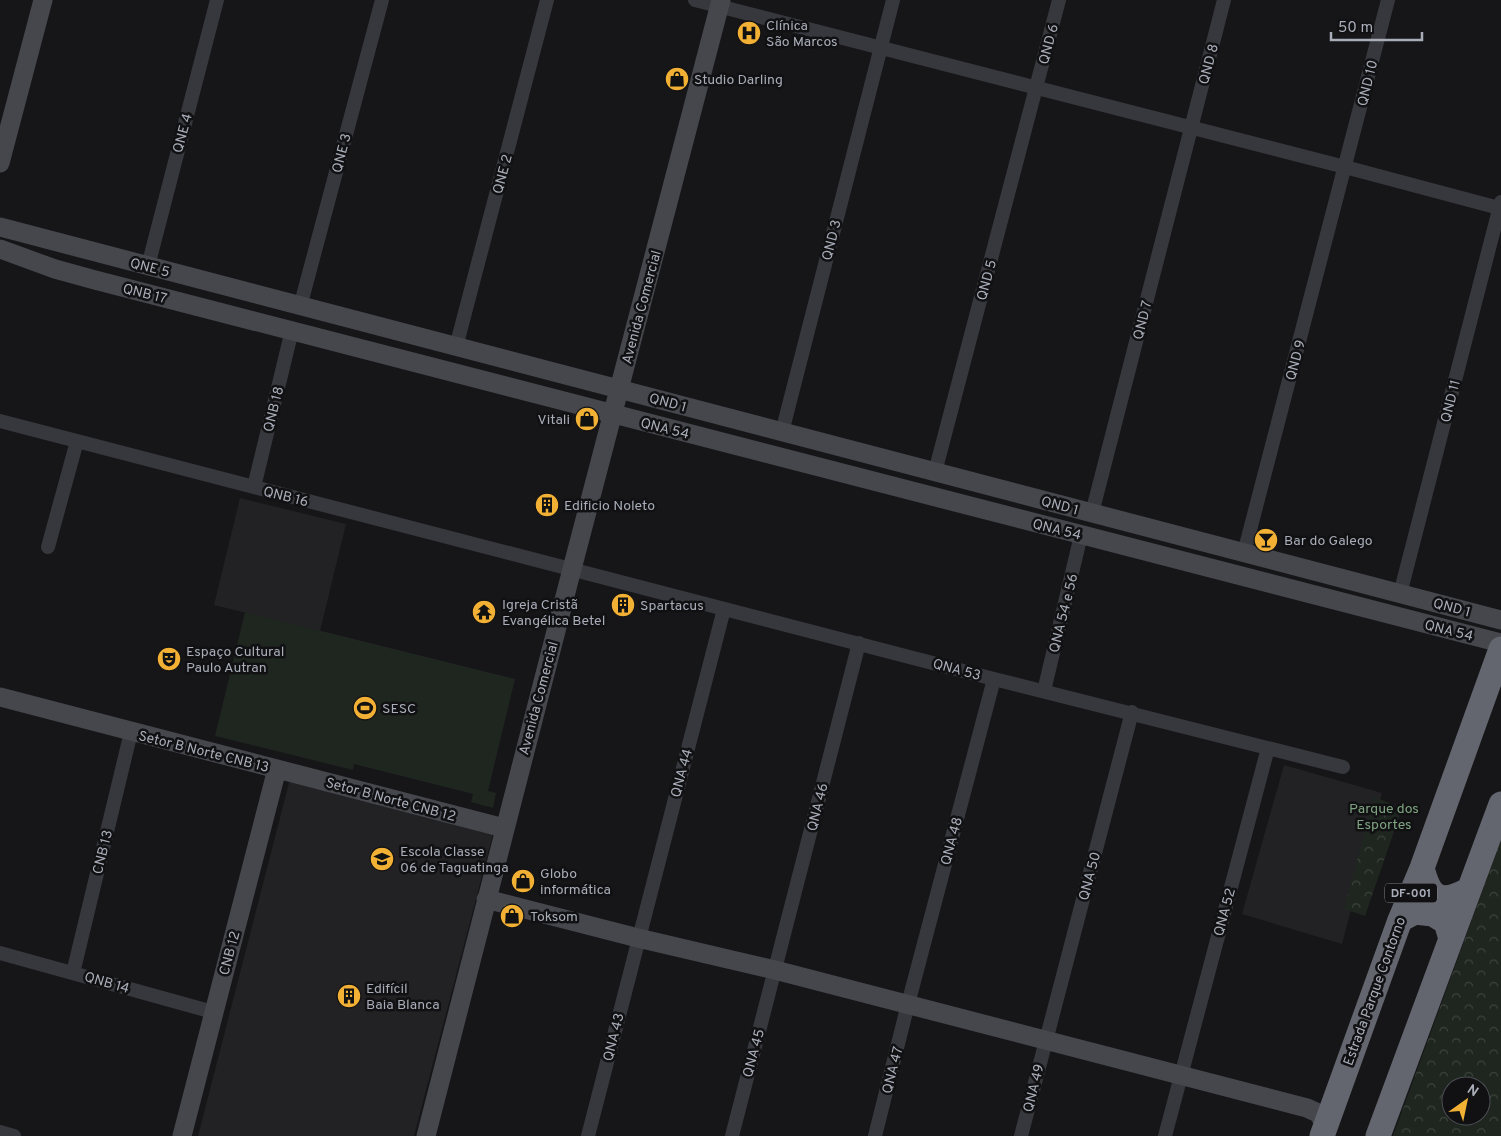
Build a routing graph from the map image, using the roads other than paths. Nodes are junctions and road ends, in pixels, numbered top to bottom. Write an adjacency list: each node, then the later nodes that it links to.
1 (43, 0): 14 (main road)
2 (217, 0): 21 (street, QNE 4)
3 (382, 0): 24 (street, QNE 3)
4 (547, 0): 26 (street, QNE 2)
5 (695, 0): 10 (street)
6 (893, 0): 11 (street, QND 3)
7 (1059, 0): 12 (street, QND 6)
8 (1224, 0): 13 (street, QND 8)
9 (1388, 0): 15 (street, QND 10)
10 (720, 3): 11 (street); 28 (main road, Avenida Comercial)
11 (880, 48): 12 (street); 32 (street, QND 3)
12 (1037, 88): 13 (street); 35 (street, QND 5)
13 (1191, 127): 15 (street); 40 (street, QND 7)
14 (0, 163)
15 (1345, 166): 16 (street); 44 (street, QND 9)
16 (1500, 205): 46 (street, QND 11)
17 (0, 227): 18 (main road, QNE 5)
18 (65, 245): 20 (main road, QNE 5); 22 (main road)
19 (0, 249): 22 (main road, QNB 17)
20 (101, 254): 21 (main road, QNE 5); 23 (main road)
21 (148, 266): 24 (main road, QNE 5)
22 (55, 269): 23 (main road, QNB 17)
23 (94, 280): 25 (main road, QNB 17)
24 (300, 307): 26 (main road, QNE 5)
25 (292, 330): 27 (main road, QNB 17); 36 (street, QNB 18)
26 (463, 349): 27 (main road); 28 (main road, QND 1)
27 (464, 375): 30 (main road)
28 (619, 389): 29 (main road, QND 1); 30 (main road, Avenida Comercial)
29 (714, 414): 32 (main road, QND 1); 33 (main road)
30 (613, 415): 33 (main road, QNA 54); 45 (main road, Avenida Comercial)
31 (0, 421): 34 (street, QNB 16)
32 (782, 432): 35 (main road, QND 1)
33 (707, 439): 39 (main road, QNA 54)
34 (77, 441): 36 (street, QNB 16); 43 (street)
35 (935, 472): 37 (main road, QND 1)
36 (254, 487): 45 (street, QNB 16)
37 (1001, 489): 38 (main road, QND 1); 39 (main road)
38 (1028, 496): 40 (main road, QND 1); 41 (main road)
39 (992, 512): 41 (main road, QNA 54)
40 (1092, 513): 44 (main road, QND 1)
41 (1022, 520): 42 (main road, QNA 54)
42 (1082, 535): 50 (main road, QNA 54); 55 (street, QNA 54 e 56)
43 (48, 547)
44 (1244, 553): 46 (main road, QND 1)
45 (572, 569): 48 (street, QNA 53); 63 (main road, Avenida Comercial)
46 (1400, 594): 47 (main road, QND 1)
47 (1446, 606): 49 (main road, QND 1); 50 (main road)
48 (724, 609): 51 (street, QNA 53); 68 (street, QNA 44)
49 (1501, 620)
50 (1439, 627): 52 (main road, QNA 54)
51 (859, 643): 54 (street, QNA 53); 71 (street, QNA 46)
52 (1501, 643)
53 (1501, 649): 64 (highway, Estrada Parque Contorno / DF-001)
54 (994, 679): 55 (street, QNA 53); 73 (street, QNA 48)
55 (1044, 691): 57 (street, QNA 53)
56 (0, 697): 58 (main road, Setor B Norte CNB 13)
57 (1132, 712): 59 (street, QNA 53); 75 (street, QNA 50)
58 (131, 732): 61 (main road, Setor B Norte CNB 13); 72 (street, CNB 13)
59 (1268, 748): 60 (street, QNA 53); 76 (street, QNA 52)
60 (1343, 767)
61 (277, 770): 63 (main road, Setor B Norte CNB 12); 74 (main road, CNB 12)
62 (1501, 804): 65 (highway)
63 (504, 828): 66 (main road, Avenida Comercial)
64 (1422, 868): 65 (highway); 67 (highway, Estrada Parque Contorno / DF-001)
65 (1468, 890): 69 (highway)
66 (486, 899): 68 (main road); 83 (main road, Avenida Comercial)
67 (1400, 920): 69 (highway); 77 (highway, Estrada Parque Contorno / DF-001)
68 (638, 938): 71 (main road); 84 (street, QNA 43)
69 (1451, 939): 89 (highway)
70 (0, 953): 72 (street, QNB 14)
71 (775, 970): 73 (main road); 85 (street, QNA 45)
72 (73, 973): 74 (street, QNB 14)
73 (908, 1004): 75 (main road); 86 (street, QNA 47)
74 (213, 1012): 82 (main road, CNB 12)
75 (1046, 1040): 76 (main road); 87 (street, QNA 49)
76 (1181, 1076): 78 (main road); 88 (street, QNA 52)
77 (1335, 1099): 78 (main road); 79 (highway, Estrada Parque Contorno / DF-001)
78 (1307, 1108): 79 (main road)
79 (1324, 1131)
80 (0, 1132): 81 (street)
81 (14, 1136)
82 (182, 1136)
83 (426, 1136)
84 (588, 1136)
85 (732, 1136)
86 (875, 1136)
87 (1021, 1136)
88 (1165, 1136)
89 (1378, 1136)

